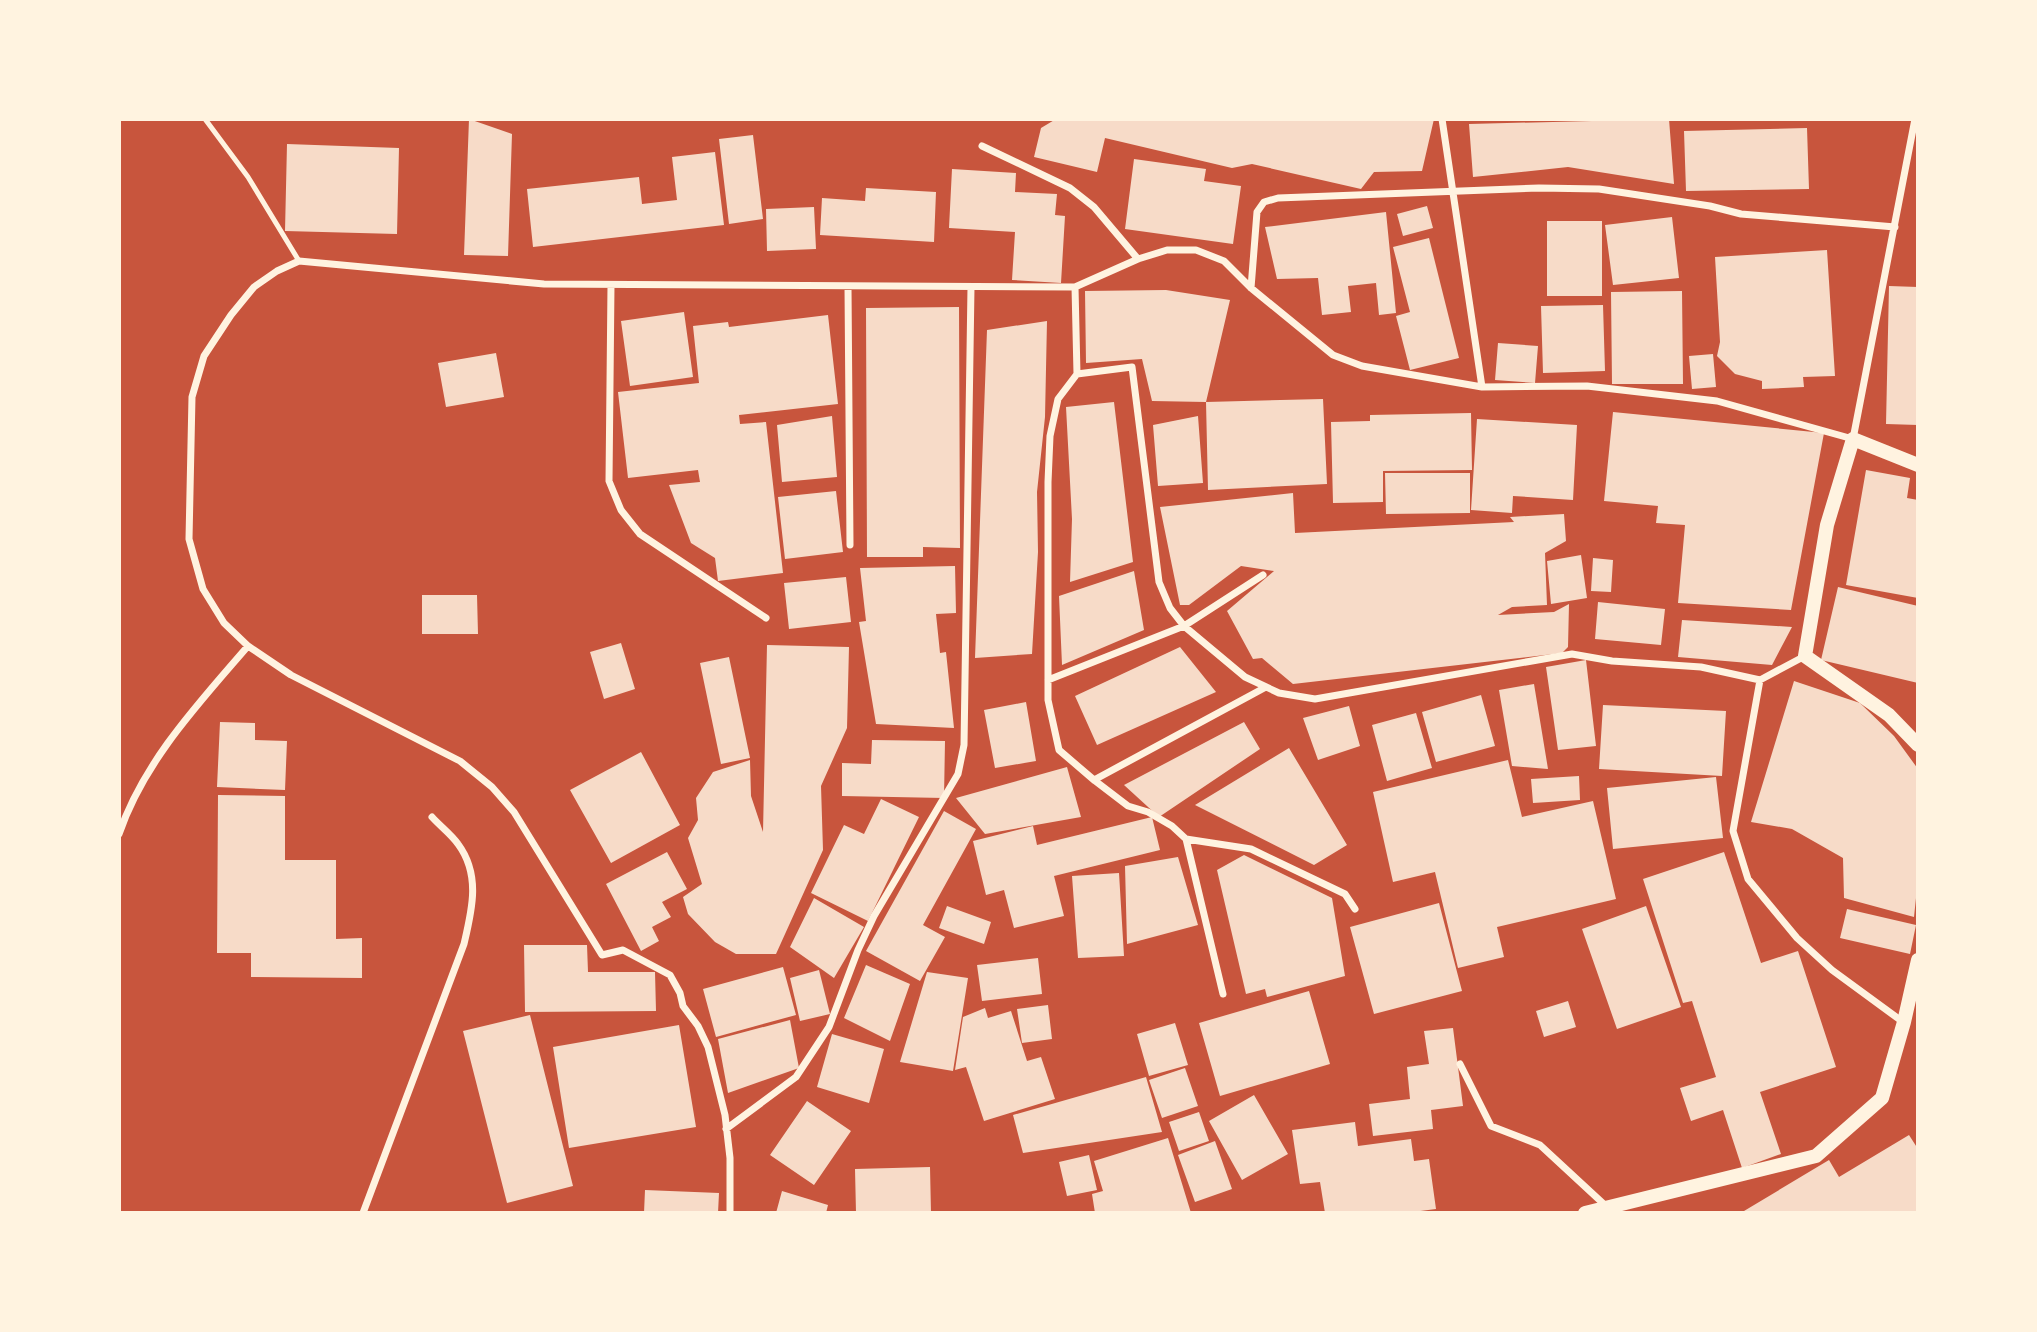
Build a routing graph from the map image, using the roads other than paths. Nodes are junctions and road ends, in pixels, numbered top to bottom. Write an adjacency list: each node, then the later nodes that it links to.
1 (205, 119): 8 (lane)
2 (1442, 119): 5 (street)
3 (1915, 119): 6 (street)
4 (982, 146): 7 (street)
5 (1453, 191): 6 (street); 13 (street); 15 (street)
6 (1895, 227): 16 (street)
7 (1138, 259): 12 (street); 13 (street)
8 (299, 261): 9 (street); 22 (street)
9 (611, 285): 10 (street); 20 (street)
10 (849, 286): 11 (street); 18 (street)
11 (971, 287): 12 (street); 37 (street)
12 (1075, 288): 14 (street)
13 (1251, 288): 15 (street)
14 (1077, 374): 21 (street); 24 (street)
15 (1482, 387): 16 (street)
16 (1853, 439): 17 (main road); 23 (main road)
17 (1918, 465)
18 (850, 545)
19 (1263, 575): 21 (street)
20 (766, 618)
21 (1184, 626): 24 (street); 26 (street)
22 (248, 646): 30 (street); 37 (street)
23 (1805, 656): 25 (street); 27 (main road)
24 (1048, 680): 28 (street)
25 (1760, 680): 26 (street); 35 (street)
26 (1266, 687): 28 (street)
27 (1918, 745)
28 (1094, 780): 31 (street)
29 (432, 817): 39 (street)
30 (119, 834)
31 (1186, 839): 32 (street); 34 (street)
32 (1355, 909)
33 (1918, 960): 35 (main road)
34 (1223, 994)
35 (1904, 1022): 38 (main road)
36 (1460, 1064): 38 (street)
37 (726, 1129): 40 (street)
38 (1608, 1208): 41 (main road)
39 (363, 1213)
40 (730, 1213)
41 (1585, 1213)

